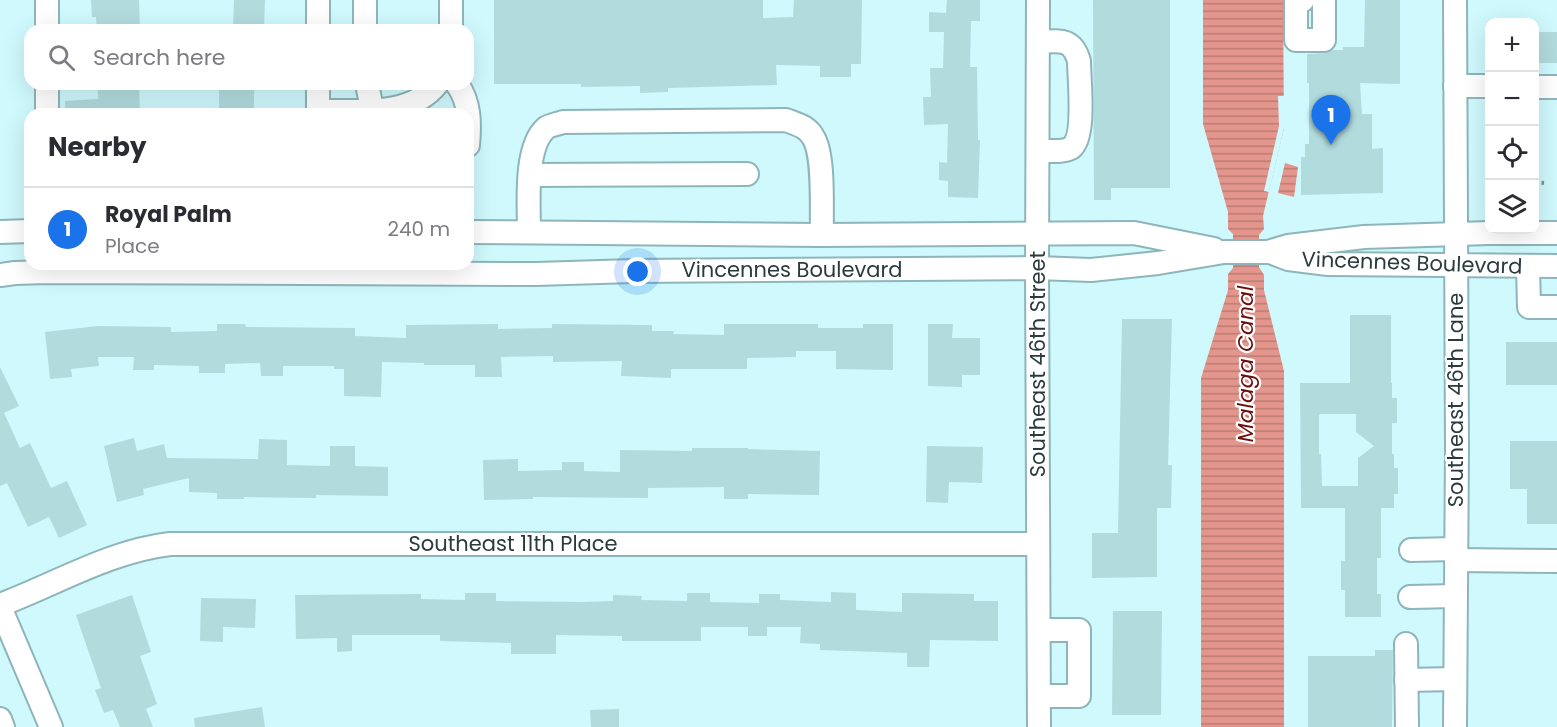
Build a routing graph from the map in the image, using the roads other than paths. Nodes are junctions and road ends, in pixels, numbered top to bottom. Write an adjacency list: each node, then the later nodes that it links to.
1 (47, 0): 9 (street)
2 (318, 0): 10 (street)
3 (365, 0): 11 (street)
4 (451, 0): 12 (street)
5 (1038, 0): 13 (street, Southeast 46th Street)
6 (1303, 0): 7 (street)
7 (1324, 0)
8 (1455, 0): 14 (street, Southeast 46th Lane)
9 (47, 24)
10 (318, 24)
11 (365, 24)
12 (451, 24)
13 (1038, 42): 28 (street, Southeast 46th Street); 28 (street)
14 (1455, 86): 15 (street); 37 (street, Southeast 46th Lane)
15 (1485, 86)
16 (1539, 87): 17 (street)
17 (1557, 87)
18 (47, 90): 23 (street)
19 (318, 90): 24 (street)
20 (368, 90): 25 (street)
21 (430, 90): 26 (street)
22 (462, 90): 27 (street)
23 (47, 108)
24 (318, 108)
25 (372, 108)
26 (395, 108)
27 (468, 108)
28 (1038, 151): 35 (street, Southeast 46th Street)
29 (747, 174): 30 (street)
30 (530, 175): 34 (street); 38 (street)
31 (24, 231): 32 (street)
32 (0, 232)
33 (474, 232): 34 (street, Vincennes Boulevard)
34 (530, 232): 38 (street, Vincennes Boulevard)
35 (1037, 232): 38 (street, Vincennes Boulevard); 39 (street, Vincennes Boulevard); 44 (street, Southeast 46th Street)
36 (1557, 232): 37 (street, Vincennes Boulevard)
37 (1455, 234): 40 (street, Vincennes Boulevard); 41 (street, Southeast 46th Lane)
38 (822, 235)
39 (1224, 252): 40 (street, Vincennes Boulevard); 44 (street, Vincennes Boulevard)
40 (1268, 252): 41 (street, Vincennes Boulevard)
41 (1455, 266): 42 (street, Vincennes Boulevard); 51 (street, Southeast 46th Lane)
42 (1528, 266): 43 (street, Vincennes Boulevard); 48 (street)
43 (1557, 266)
44 (1037, 268): 46 (street, Vincennes Boulevard); 49 (street, Southeast 46th Street)
45 (182, 270): 47 (street, Vincennes Boulevard)
46 (391, 270)
47 (0, 275)
48 (1557, 307)
49 (1037, 544): 55 (street, Southeast 11th Place); 56 (street, Southeast 46th Street)
50 (1411, 550): 51 (street)
51 (1456, 555): 52 (street); 53 (street, Southeast 46th Lane)
52 (1557, 561)
53 (1456, 596): 54 (street); 58 (street, Southeast 46th Lane)
54 (1410, 597)
55 (0, 606): 63 (street)
56 (1039, 630): 60 (street, Southeast 46th Street); 60 (street)
57 (1406, 644): 59 (street)
58 (1455, 679): 59 (street); 66 (street, Southeast 46th Lane)
59 (1406, 680): 65 (street)
60 (1040, 696): 64 (street, Southeast 46th Street)
61 (0, 719): 62 (street)
62 (3, 727)
63 (51, 727)
64 (1039, 727)
65 (1407, 727)
66 (1455, 727)

